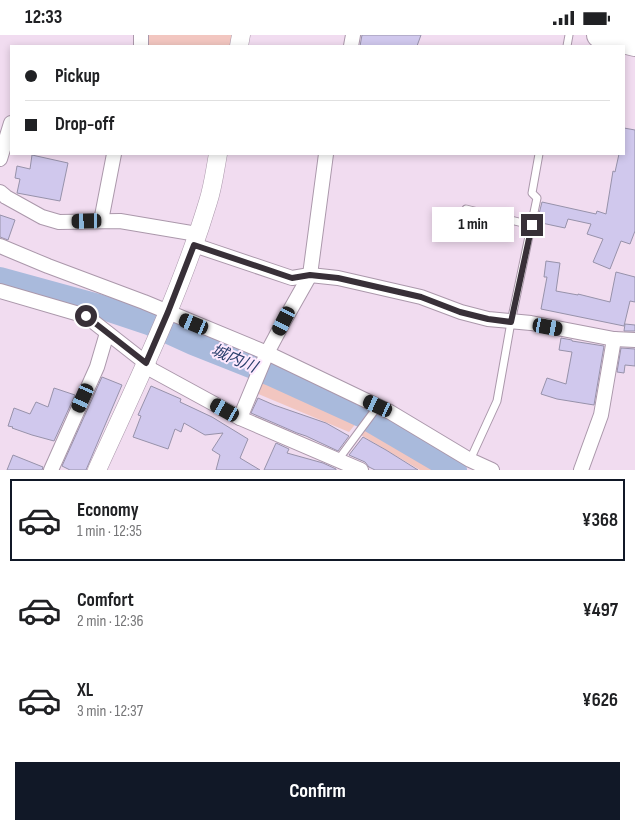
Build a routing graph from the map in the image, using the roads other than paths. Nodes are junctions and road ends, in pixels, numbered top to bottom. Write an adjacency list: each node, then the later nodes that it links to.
1 (599, 35): 2 (highway)
2 (635, 43)
3 (10, 126): 8 (street)
4 (114, 155): 10 (street)
5 (218, 155): 13 (street)
6 (326, 155): 15 (street)
7 (540, 155): 11 (lane)
8 (0, 159)
9 (0, 192): 10 (street)
10 (101, 221): 13 (street)
11 (532, 225): 12 (lane); 18 (lane)
12 (459, 232)
13 (196, 240): 15 (street); 17 (street)
14 (0, 246): 17 (street)
15 (310, 275): 18 (street); 22 (street)
16 (0, 291): 19 (street)
17 (168, 312): 22 (street); 23 (street)
18 (511, 322): 20 (street); 26 (lane)
19 (107, 333): 23 (street); 28 (street)
20 (614, 339): 21 (street); 32 (street)
21 (635, 340)
22 (267, 353): 24 (street); 25 (street)
23 (146, 363): 25 (street); 29 (street)
24 (378, 406): 26 (street); 27 (lane)
25 (240, 418): 27 (street)
26 (470, 460): 31 (street)
27 (338, 461): 30 (street)
28 (51, 470)
29 (97, 470)
30 (361, 470)
31 (492, 470)
32 (581, 470)

